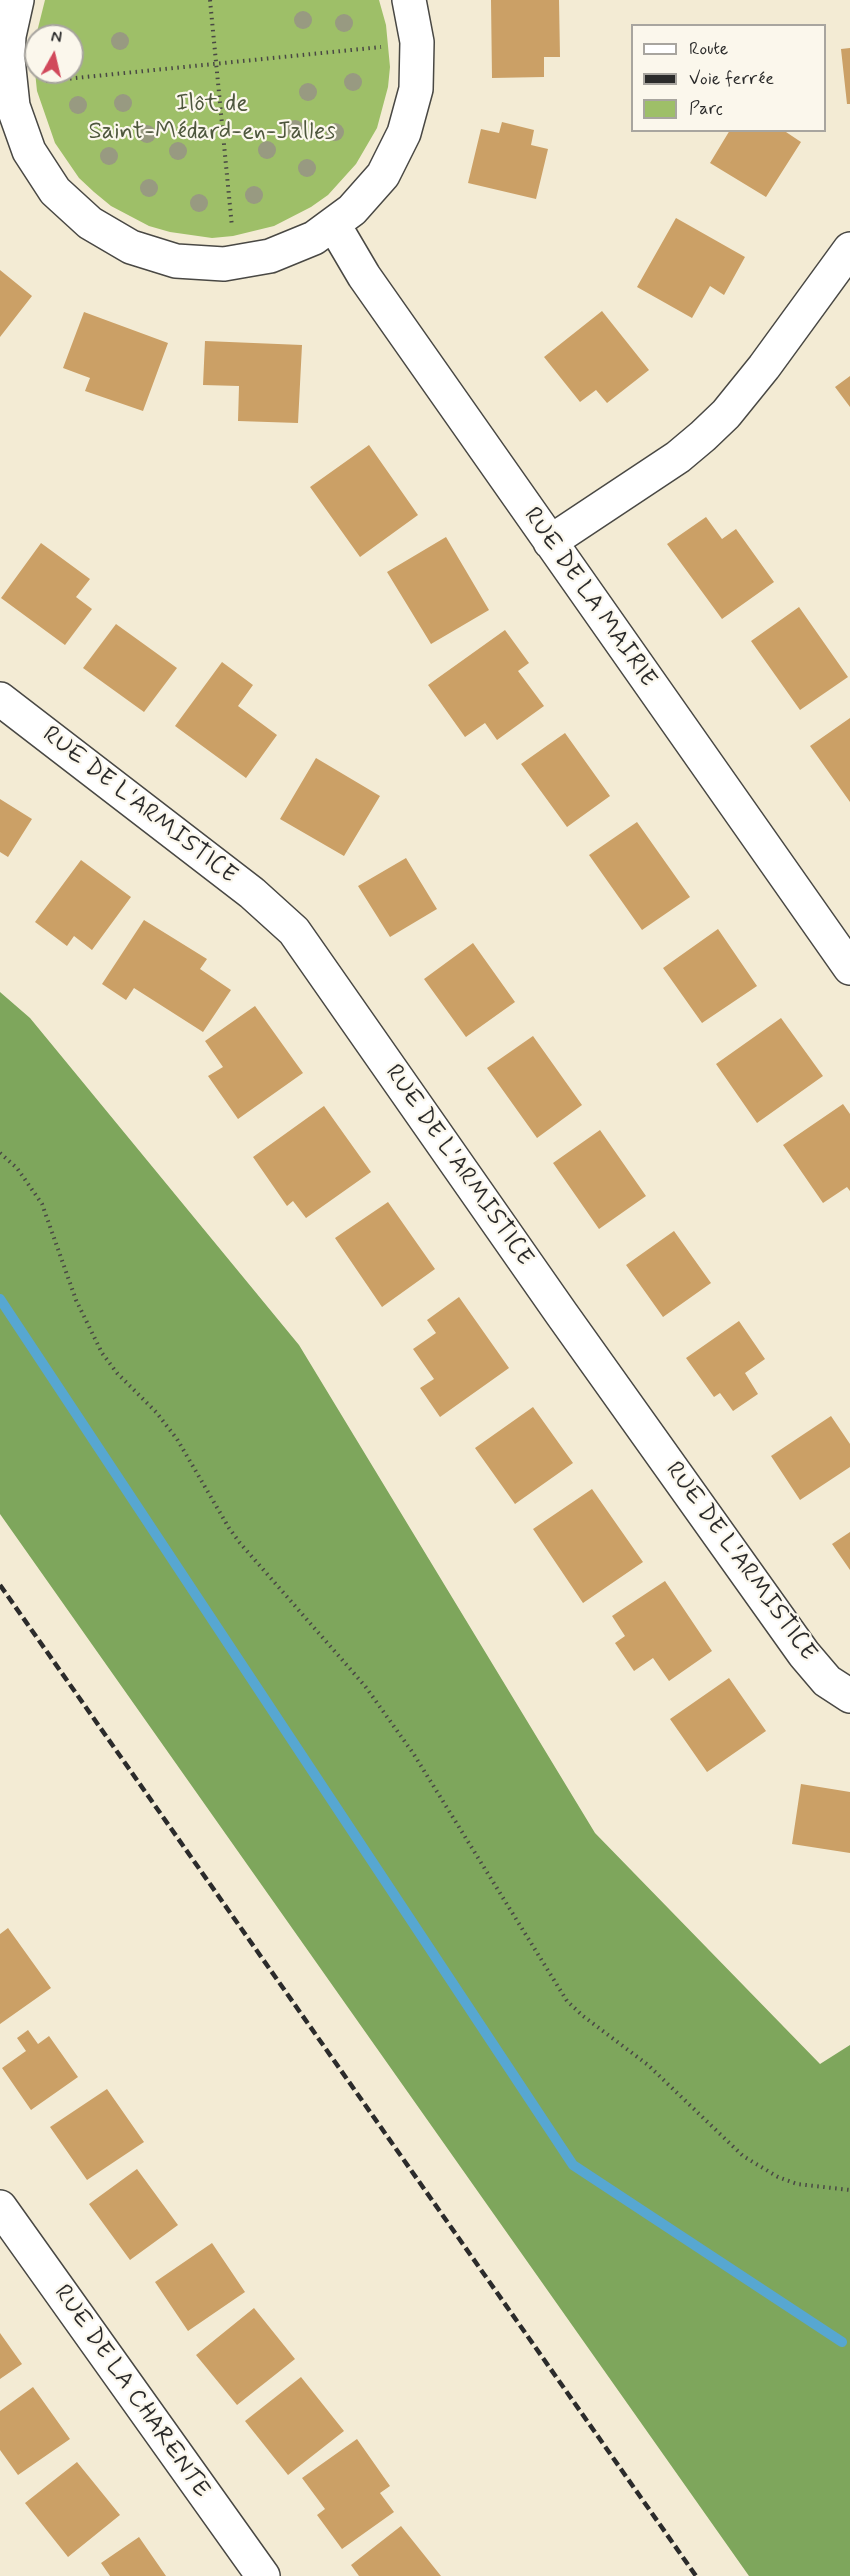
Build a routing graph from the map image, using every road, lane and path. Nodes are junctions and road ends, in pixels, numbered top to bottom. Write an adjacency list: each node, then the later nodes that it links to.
1 (17, 0): 7 (street)
2 (210, 0): 5 (path)
3 (408, 0): 7 (street)
4 (389, 46): 5 (path)
5 (216, 63): 6 (path); 8 (path)
6 (84, 77)
7 (334, 225): 10 (street, RUE DE LA MAIRIE)
8 (233, 236)
9 (849, 254): 10 (street)
10 (550, 542): 12 (street, RUE DE LA MAIRIE)
11 (0, 699): 14 (street, RUE DE L'ARMISTICE)
12 (850, 968)
13 (0, 1153): 15 (path)
14 (850, 1696)
15 (850, 2190)
16 (0, 2207): 17 (street, RUE DE LA CHARENTE)
17 (263, 2576)

